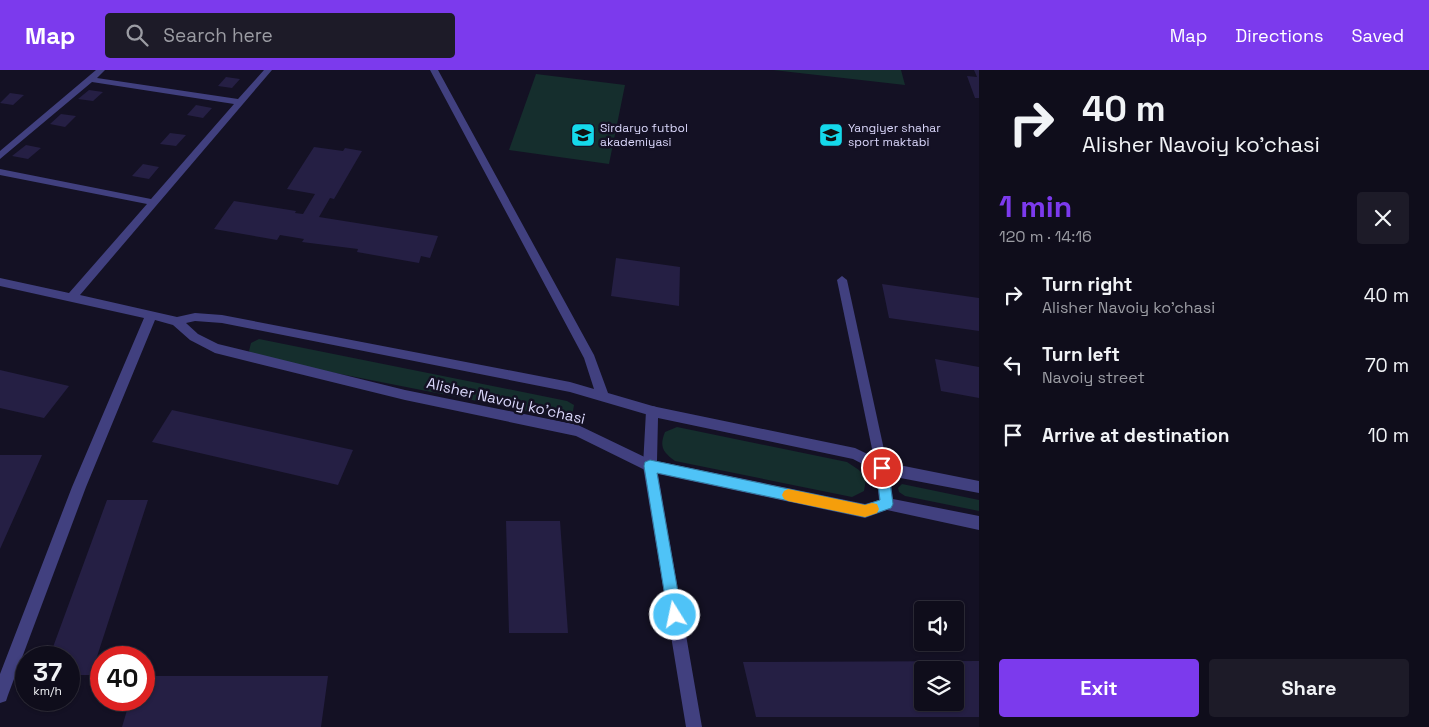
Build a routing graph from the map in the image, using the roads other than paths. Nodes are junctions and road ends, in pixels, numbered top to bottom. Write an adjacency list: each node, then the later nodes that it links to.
1 (101, 70): 4 (street)
2 (268, 70): 5 (street)
3 (434, 70): 14 (street)
4 (90, 79): 5 (street); 6 (street)
5 (239, 102): 8 (street)
6 (0, 156)
7 (0, 172): 8 (street)
8 (152, 202): 11 (street)
9 (842, 280): 17 (lane)
10 (0, 282): 11 (street, Alisher Navoiy ko'chasi)
11 (71, 298): 12 (street, Alisher Navoiy ko'chasi)
12 (151, 316): 13 (street, Alisher Navoiy ko'chasi); 21 (street)
13 (178, 321): 14 (street, Alisher Navoiy ko'chasi); 16 (street, Alisher Navoiy ko'chasi)
14 (603, 397): 15 (street, Alisher Navoiy ko'chasi)
15 (652, 411): 16 (street); 17 (street, Alisher Navoiy ko'chasi)
16 (650, 466): 19 (street, Alisher Navoiy ko'chasi); 22 (street)
17 (882, 468): 18 (street, Alisher Navoiy ko'chasi); 19 (street)
18 (979, 487)
19 (887, 504): 20 (street, Alisher Navoiy ko'chasi)
20 (979, 523)
21 (0, 695)
22 (694, 727)

